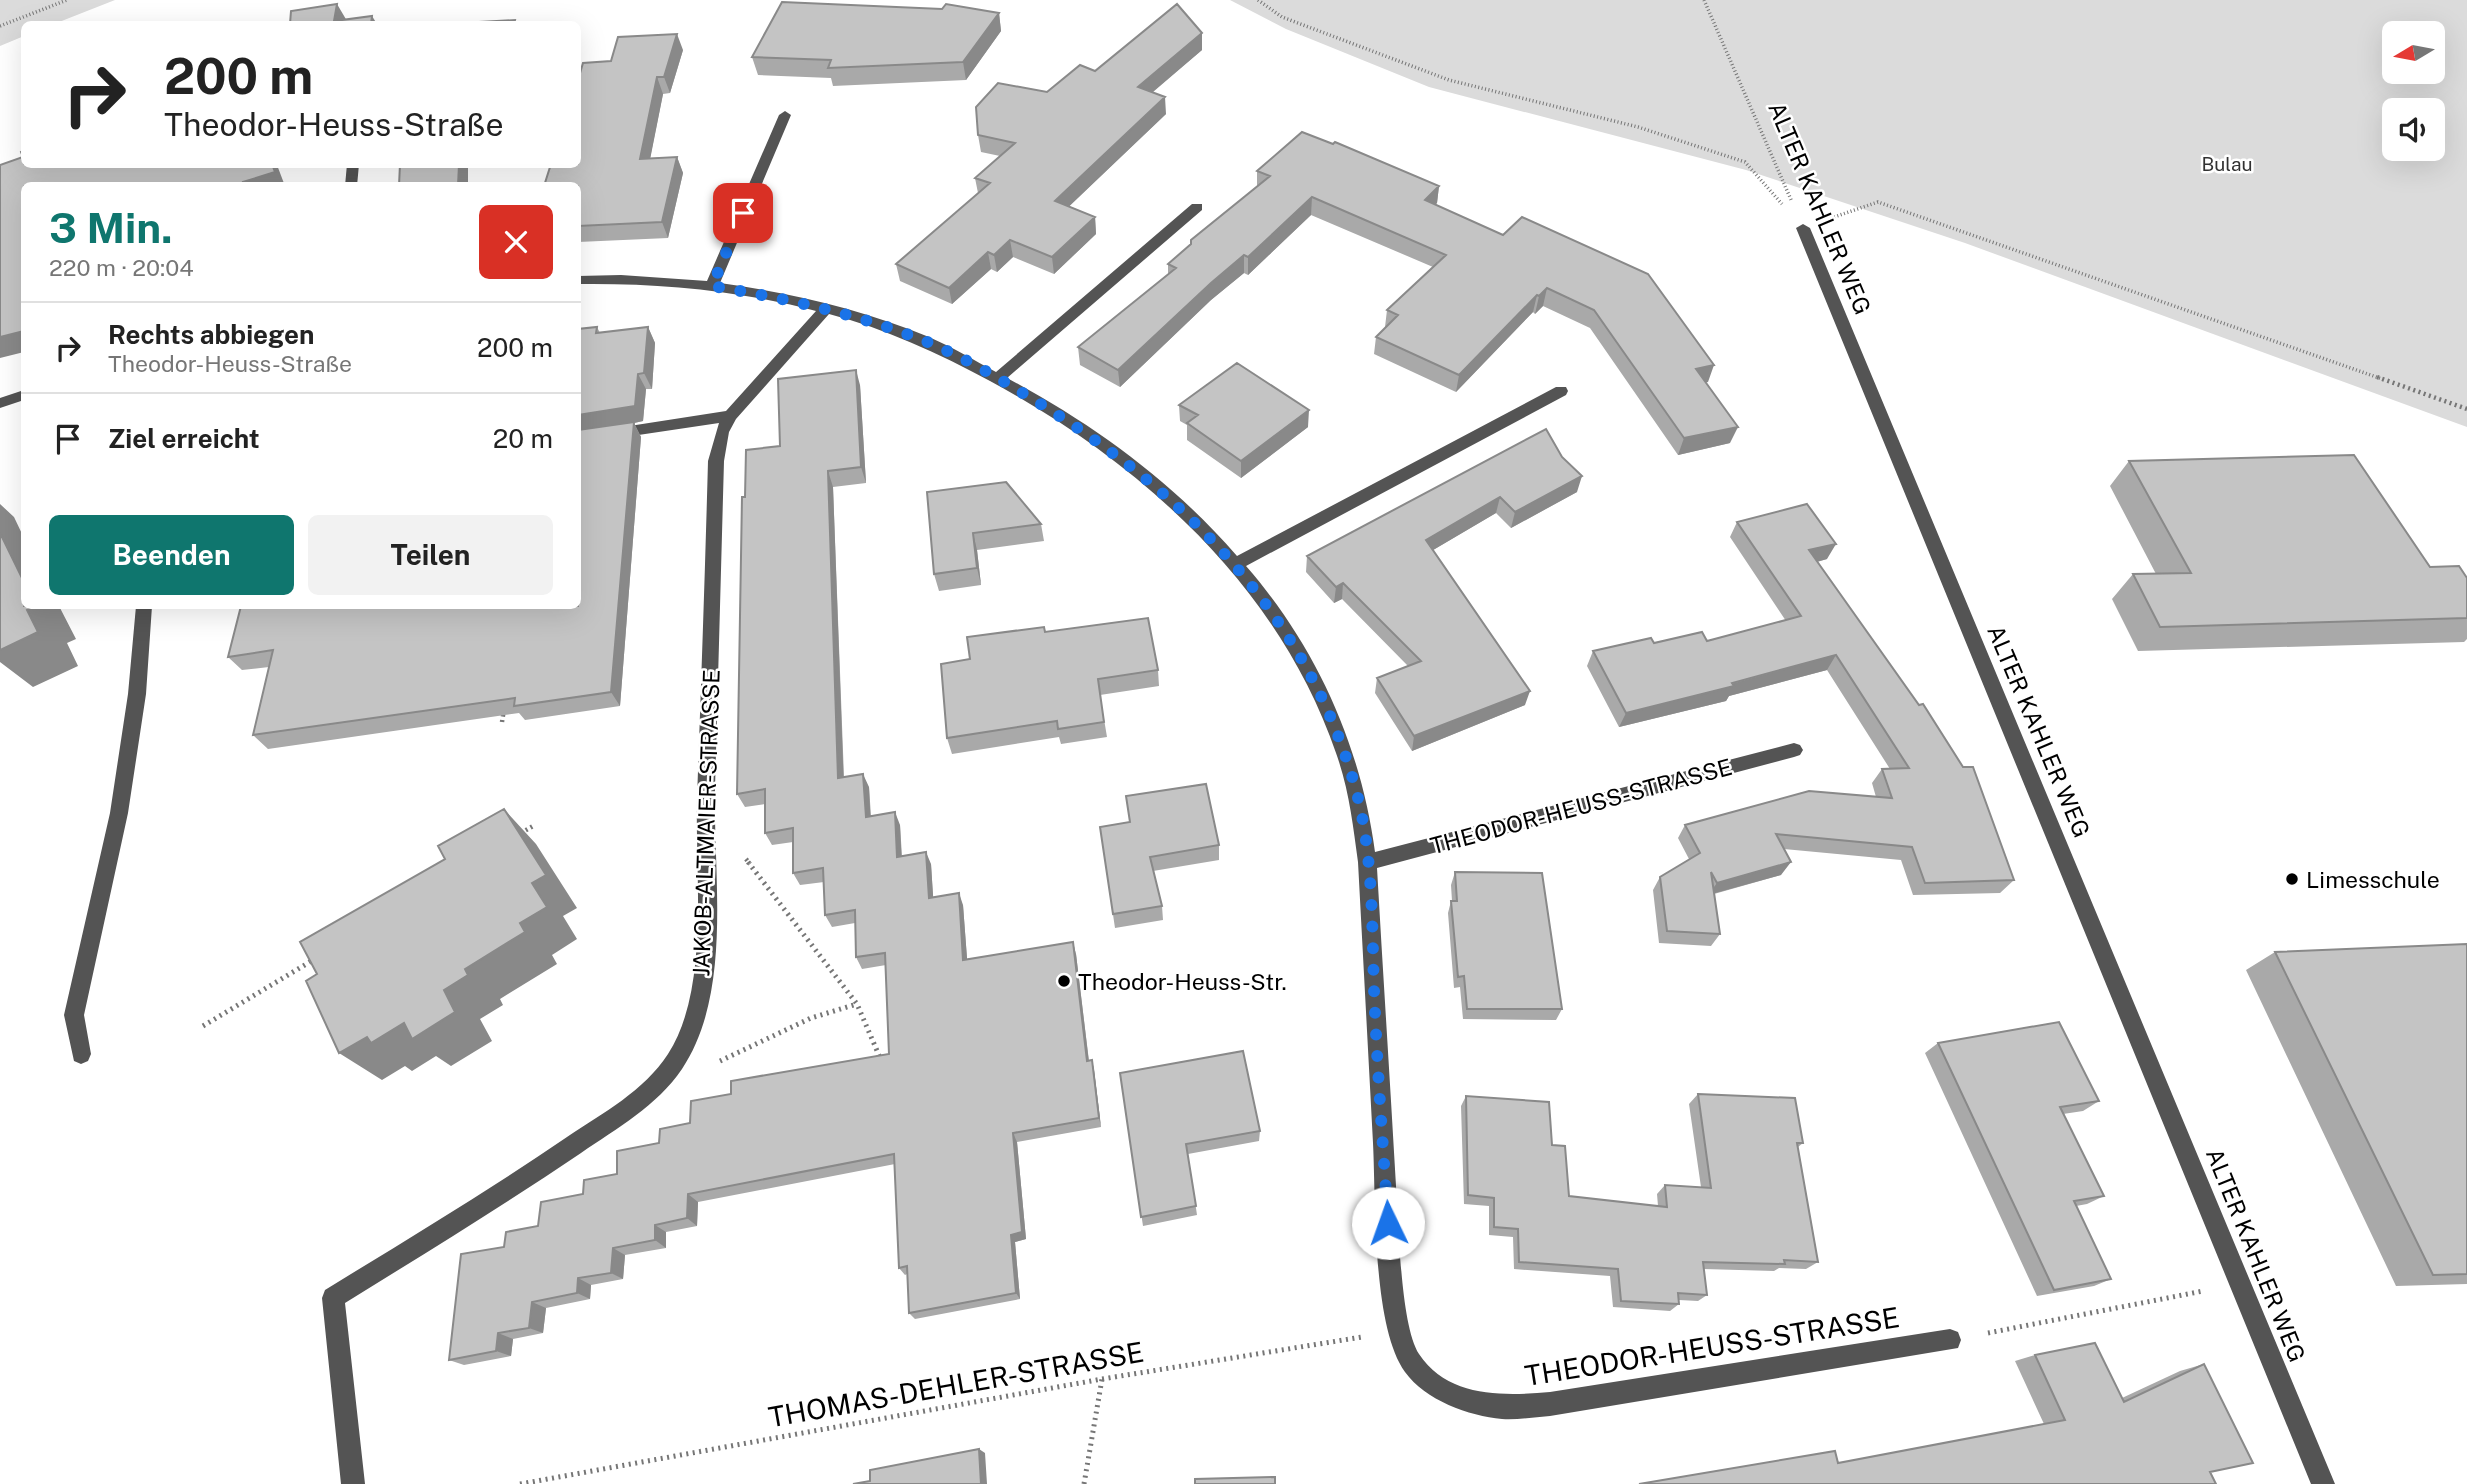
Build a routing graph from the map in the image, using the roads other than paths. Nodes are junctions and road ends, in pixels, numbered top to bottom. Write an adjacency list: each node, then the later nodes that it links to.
1 (785, 115): 5 (street)
2 (1197, 206): 7 (street)
3 (1803, 228): 20 (street, ALTER KAHLER WEG)
4 (581, 280): 5 (street, THEODOR-HEUSS-STRASSE)
5 (712, 286): 6 (street, THEODOR-HEUSS-STRASSE)
6 (826, 308): 7 (street, THEODOR-HEUSS-STRASSE); 11 (street, JAKOB-ALTMAIER-STRASSE)
7 (998, 378): 13 (street, THEODOR-HEUSS-STRASSE)
8 (1561, 391): 13 (street)
9 (21, 396): 10 (street)
10 (0, 403)
11 (730, 416): 12 (street); 19 (street, JAKOB-ALTMAIER-STRASSE)
12 (581, 439)
13 (1235, 564): 16 (street, THEODOR-HEUSS-STRASSE)
14 (144, 609): 17 (street)
15 (1794, 750): 16 (street, THEODOR-HEUSS-STRASSE)
16 (1367, 862): 18 (street, THEODOR-HEUSS-STRASSE)
17 (81, 1054)
18 (1950, 1340)
19 (353, 1484)
20 (2323, 1484)

